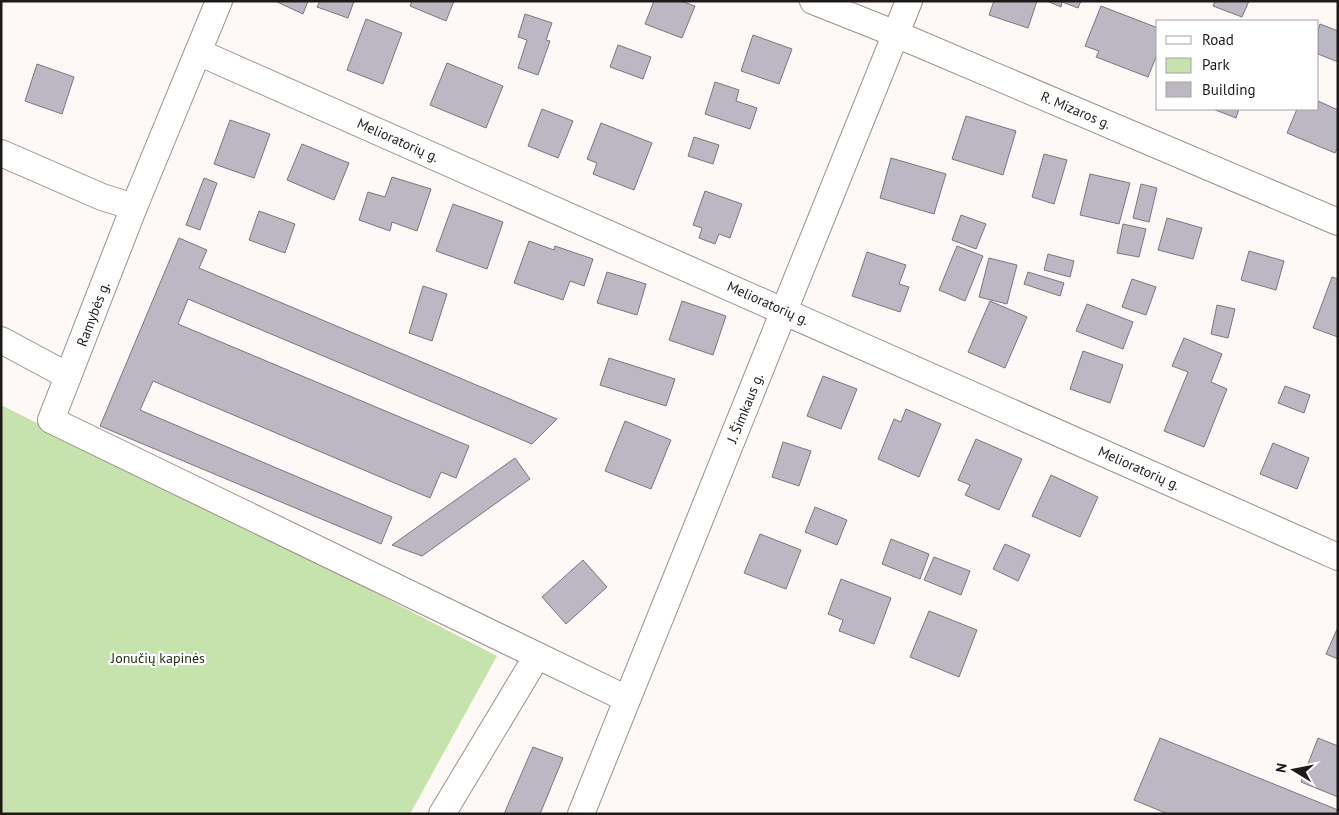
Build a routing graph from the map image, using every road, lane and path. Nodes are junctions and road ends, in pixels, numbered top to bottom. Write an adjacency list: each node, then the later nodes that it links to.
1 (219, 1): 5 (street, Ramybės g.)
2 (813, 1): 4 (street, R. Mizaros g.)
3 (909, 1): 4 (street, J. Šimkaus g.)
4 (896, 34): 8 (street, R. Mizaros g.); 9 (street, J. Šimkaus g.)
5 (198, 52): 7 (street, Ramybės g.); 9 (street, Melioratorių g.)
6 (1, 153): 7 (street)
7 (134, 207): 11 (street, Ramybės g.)
8 (1338, 222)
9 (784, 310): 12 (street, Melioratorių g.); 14 (street, J. Šimkaus g.)
10 (1, 340): 11 (street)
11 (68, 376): 13 (street, Ramybės g.)
12 (1338, 556)
13 (537, 656): 14 (street); 15 (street)
14 (627, 699): 16 (street, J. Šimkaus g.)
15 (442, 814)
16 (581, 814)

